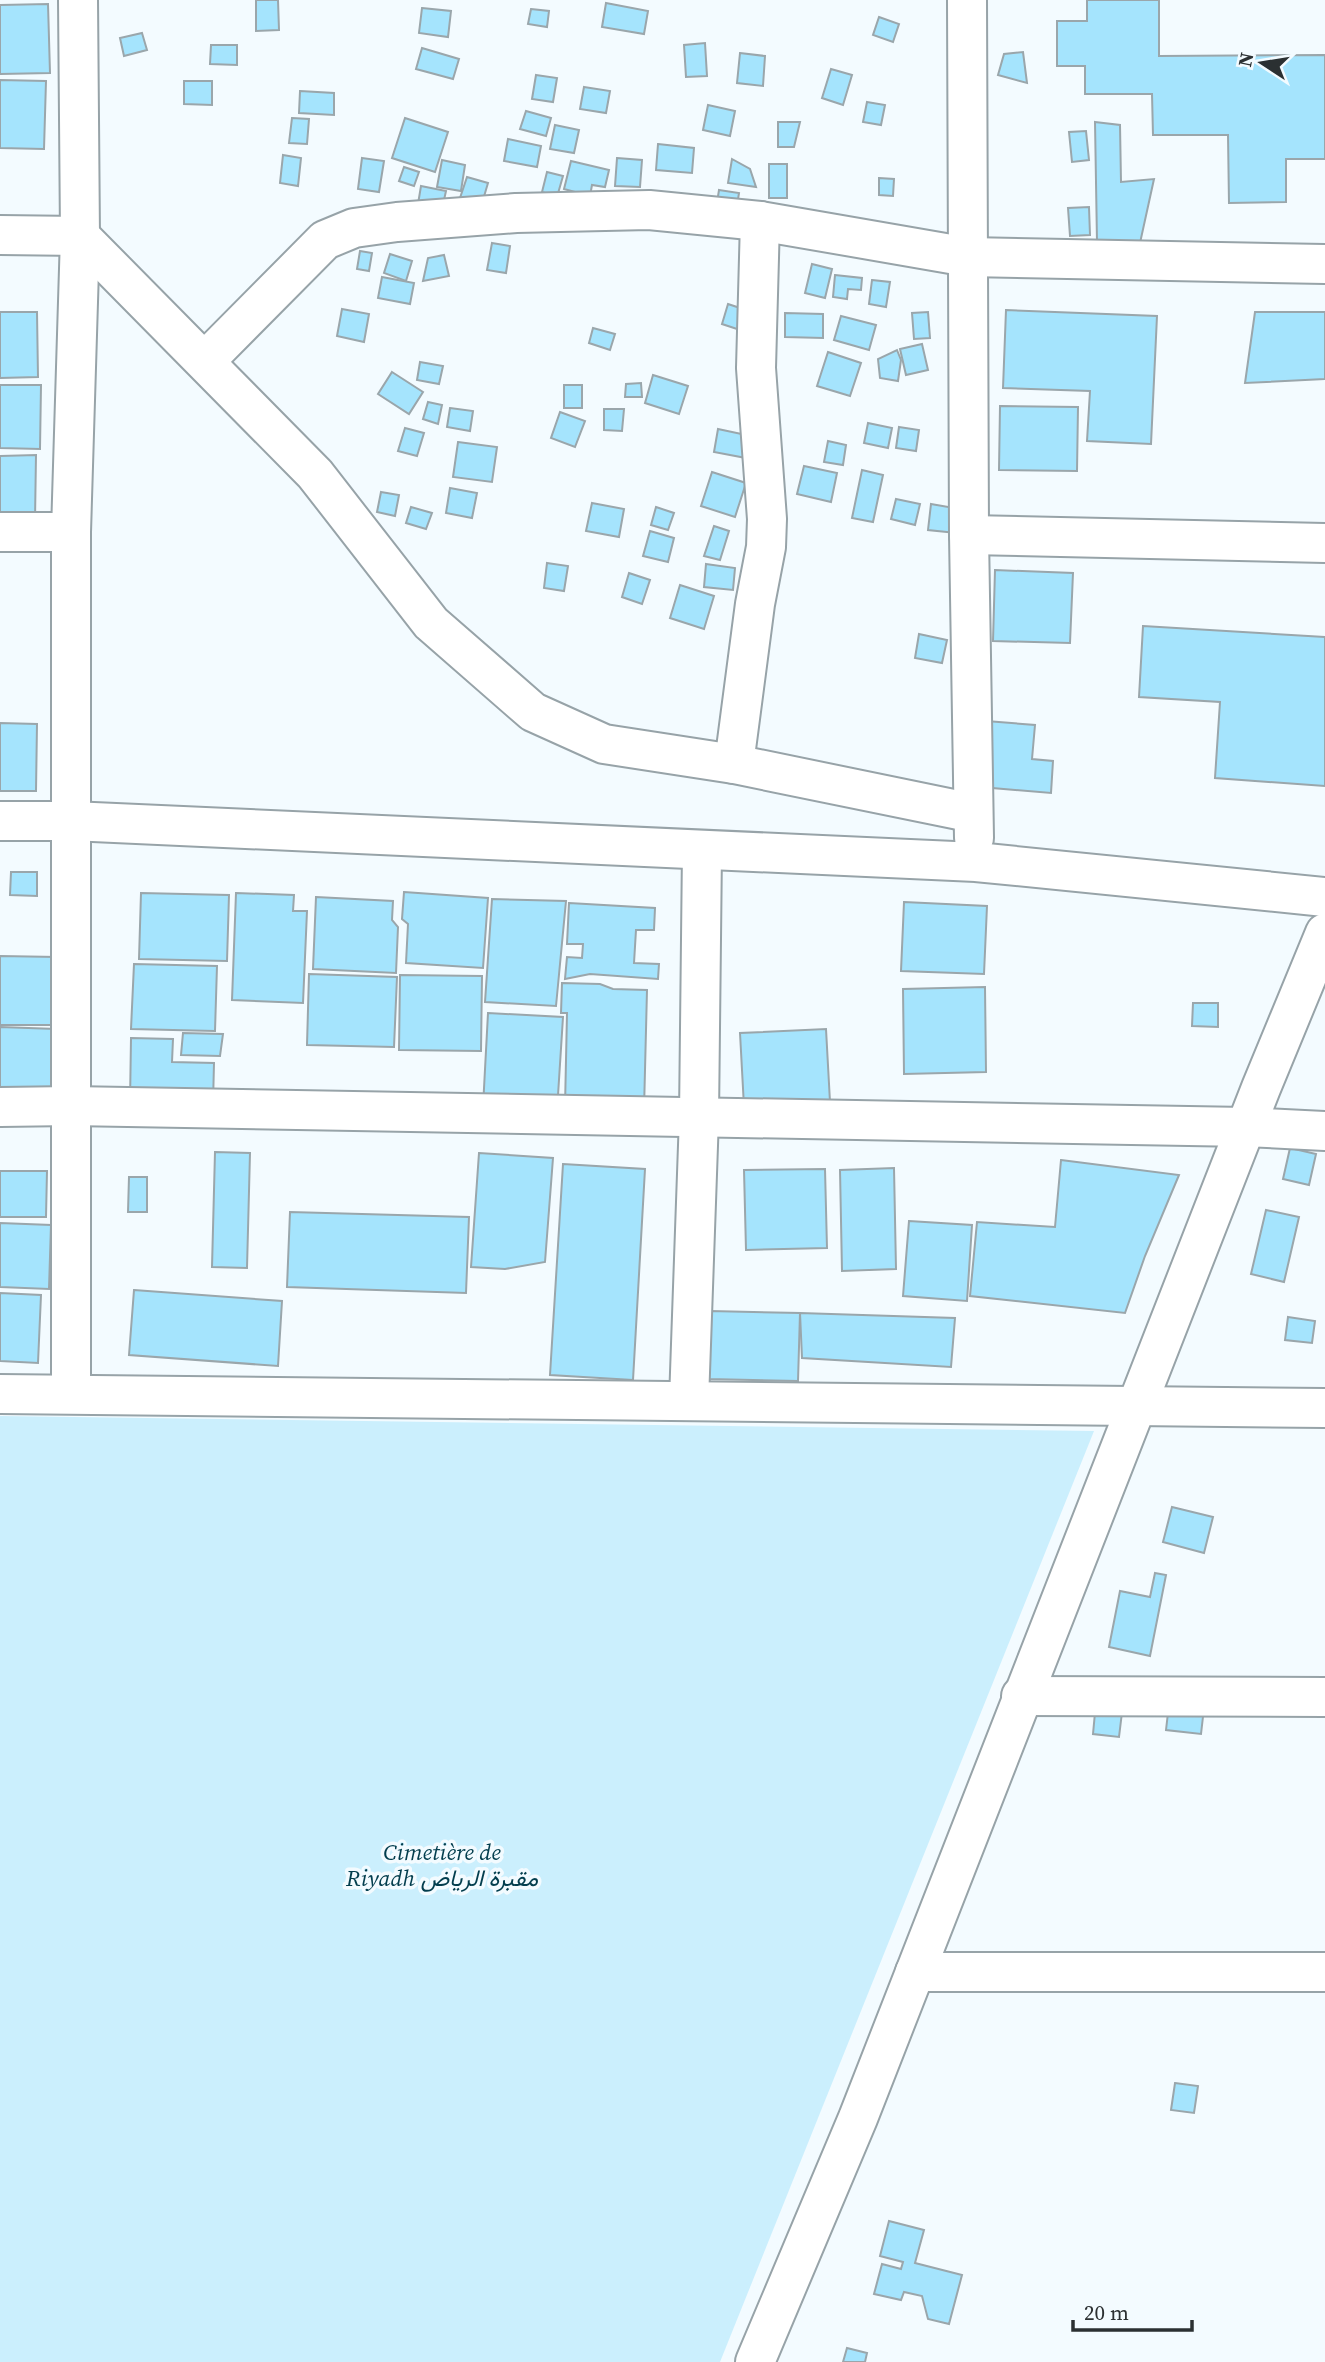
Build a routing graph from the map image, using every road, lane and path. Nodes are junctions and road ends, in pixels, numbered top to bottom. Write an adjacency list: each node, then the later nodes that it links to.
1 (78, 0): 5 (street)
2 (967, 0): 6 (street)
3 (760, 221): 6 (street); 8 (street); 13 (street)
4 (0, 236): 5 (street)
5 (80, 236): 8 (street); 10 (street)
6 (968, 257): 7 (street); 11 (street)
7 (1325, 264)
8 (205, 361): 13 (street)
9 (0, 532): 10 (street)
10 (71, 532): 16 (street)
11 (969, 535): 12 (street); 14 (street)
12 (1325, 543)
13 (734, 764): 14 (street)
14 (973, 813): 18 (street)
15 (0, 821): 16 (street)
16 (71, 821): 17 (street); 21 (street)
17 (702, 850): 18 (street); 23 (street)
18 (976, 862): 19 (street)
19 (1325, 897)
20 (1325, 933): 24 (street)
21 (71, 1106): 22 (street); 23 (street); 27 (street)
22 (0, 1107)
23 (699, 1117): 24 (street); 28 (street)
24 (1246, 1127): 25 (street); 29 (street)
25 (1325, 1131)
26 (0, 1394): 27 (street)
27 (71, 1394): 28 (street)
28 (689, 1401): 29 (street)
29 (1135, 1407): 30 (street); 31 (street)
30 (1325, 1408)
31 (1021, 1696): 32 (street); 33 (street)
32 (1325, 1697)
33 (915, 1972): 34 (street); 35 (street)
34 (1325, 1972)
35 (755, 2362)

